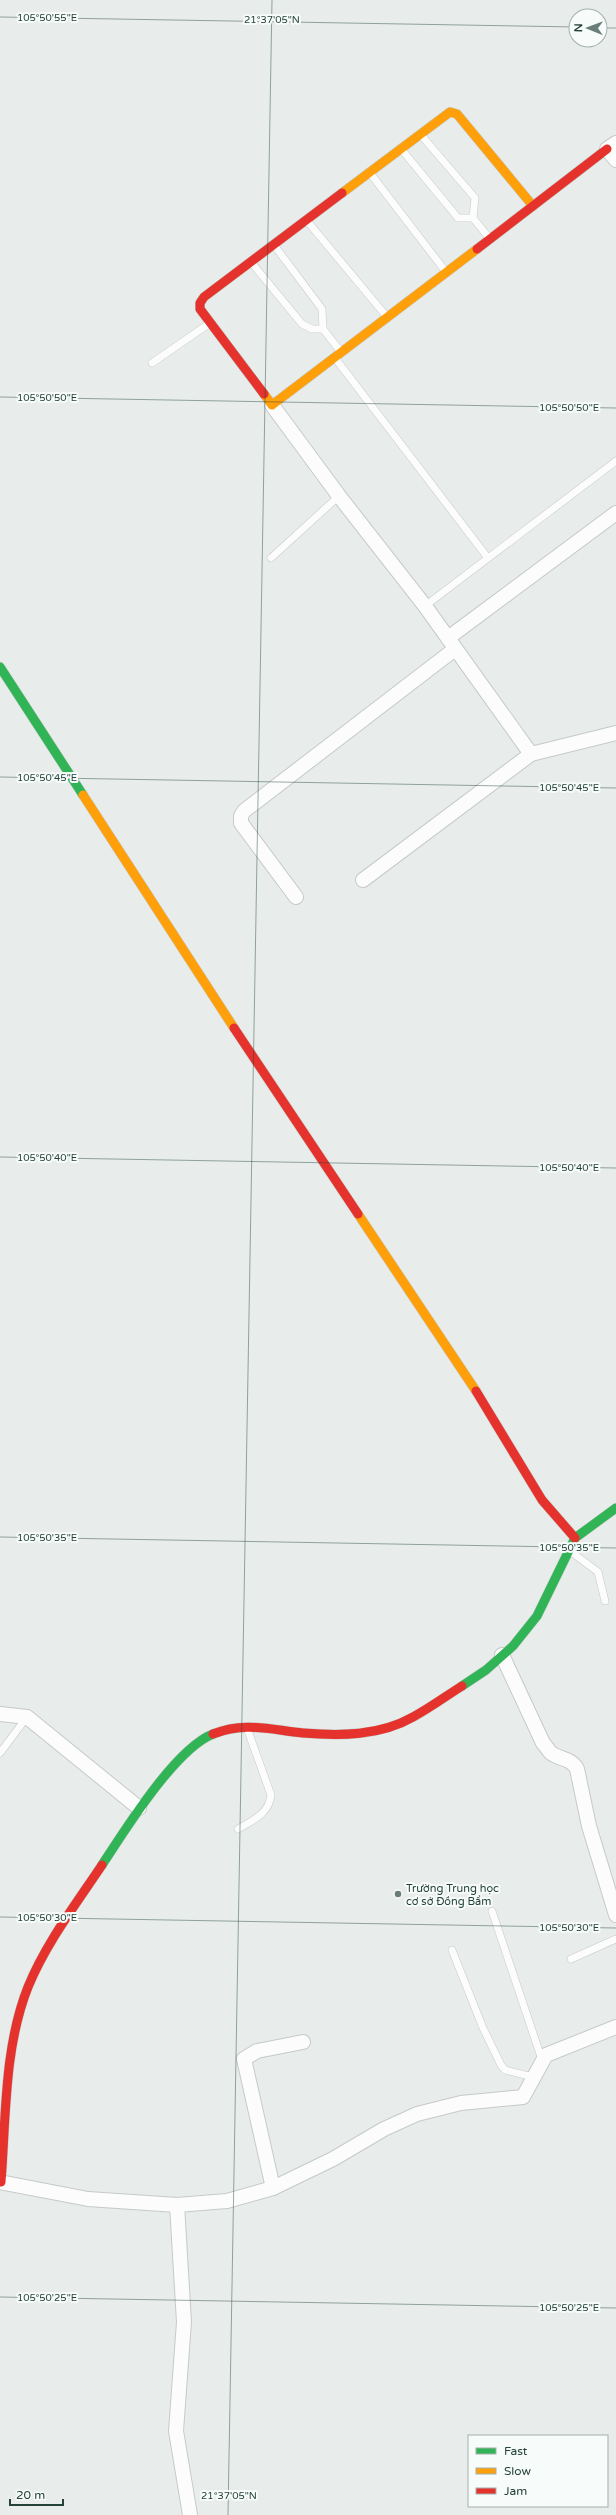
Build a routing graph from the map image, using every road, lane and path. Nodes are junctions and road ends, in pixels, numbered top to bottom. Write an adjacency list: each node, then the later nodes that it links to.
1 (420, 134): 2 (street); 5 (street); 6 (lane)
2 (401, 149): 4 (street); 6 (lane)
3 (613, 151): 5 (street)
4 (370, 173): 7 (street); 11 (lane)
5 (533, 206): 8 (street)
6 (473, 218): 8 (lane)
7 (306, 220): 9 (street); 12 (lane)
8 (490, 240): 11 (street)
9 (273, 245): 10 (street); 14 (lane)
10 (251, 262): 13 (street); 14 (lane)
11 (446, 272): 12 (street)
12 (387, 318): 15 (street)
13 (210, 323): 16 (lane); 17 (street)
14 (323, 329): 15 (lane)
15 (338, 355): 17 (street); 22 (lane)
16 (152, 363)
17 (272, 405): 19 (street)
18 (616, 461): 22 (lane)
19 (339, 496): 21 (lane); 23 (street)
20 (616, 512): 24 (street)
21 (271, 558)
22 (488, 558): 23 (lane)
23 (425, 606): 24 (street)
24 (452, 643): 27 (street); 29 (street)
25 (0, 667): 31 (street)
26 (616, 734): 27 (street)
27 (530, 754): 28 (street)
28 (363, 880)
29 (296, 897)
30 (616, 1508): 31 (street)
31 (575, 1538): 32 (street)
32 (568, 1550): 33 (lane); 34 (street)
33 (605, 1601)
34 (502, 1655): 37 (street); 42 (street)
35 (0, 1714): 36 (street)
36 (27, 1717): 38 (lane); 39 (street)
37 (246, 1726): 39 (street); 40 (lane)
38 (0, 1753)
39 (139, 1808): 50 (street)
40 (238, 1829)
41 (492, 1911): 48 (lane)
42 (616, 1915)
43 (616, 1939): 45 (lane)
44 (452, 1950): 49 (lane)
45 (571, 1960)
46 (616, 2027): 48 (street)
47 (303, 2042): 51 (street)
48 (542, 2060): 49 (street)
49 (534, 2077): 51 (street)
50 (1, 2182): 52 (street)
51 (273, 2188): 52 (street)
52 (177, 2205): 53 (street)
53 (190, 2515)

